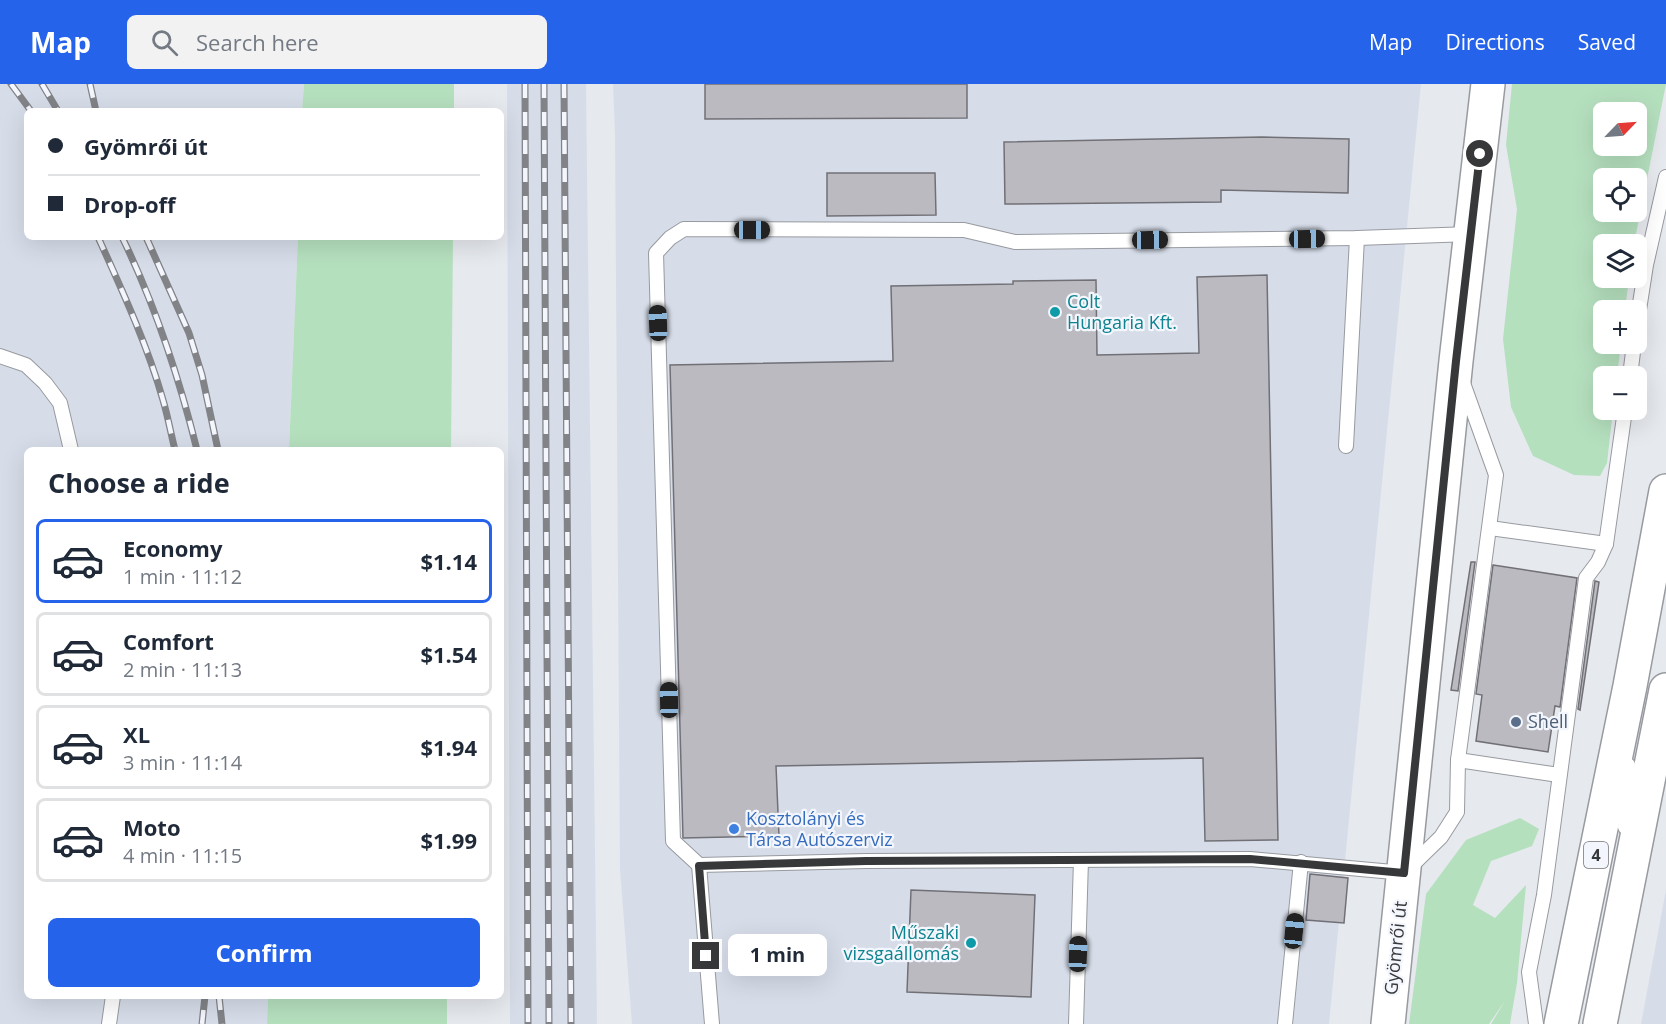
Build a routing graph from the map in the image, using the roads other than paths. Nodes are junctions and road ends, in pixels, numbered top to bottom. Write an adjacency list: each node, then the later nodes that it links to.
1 (1488, 84): 3 (street, Gyömrői út)
2 (1666, 177): 5 (lane)
3 (1471, 234): 4 (lane); 7 (street, Gyömrői út)
4 (1357, 238): 9 (lane); 20 (lane)
5 (1641, 300)
6 (0, 356): 10 (lane)
7 (1456, 361): 12 (lane); 21 (street, Gyömrői út)
8 (1624, 420): 13 (lane)
9 (1346, 446)
10 (70, 447)
11 (1666, 491): 14 (street, 4)
12 (1490, 528): 13 (lane); 16 (lane)
13 (1606, 544): 17 (lane)
14 (1630, 686): 22 (lane); 30 (street, 4)
15 (1666, 690): 22 (street)
16 (1458, 760): 17 (lane); 21 (lane)
17 (1559, 775): 29 (lane)
18 (1081, 860): 19 (lane); 20 (lane); 26 (lane)
19 (1301, 862): 21 (lane); 27 (lane)
20 (699, 866): 25 (lane)
21 (1404, 873): 28 (street, Gyömrői út)
22 (1620, 925): 31 (street)
23 (113, 999): 24 (lane)
24 (109, 1024)
25 (712, 1024)
26 (1076, 1024)
27 (1285, 1024)
28 (1388, 1024)
29 (1536, 1024)
30 (1561, 1024)
31 (1600, 1024)

